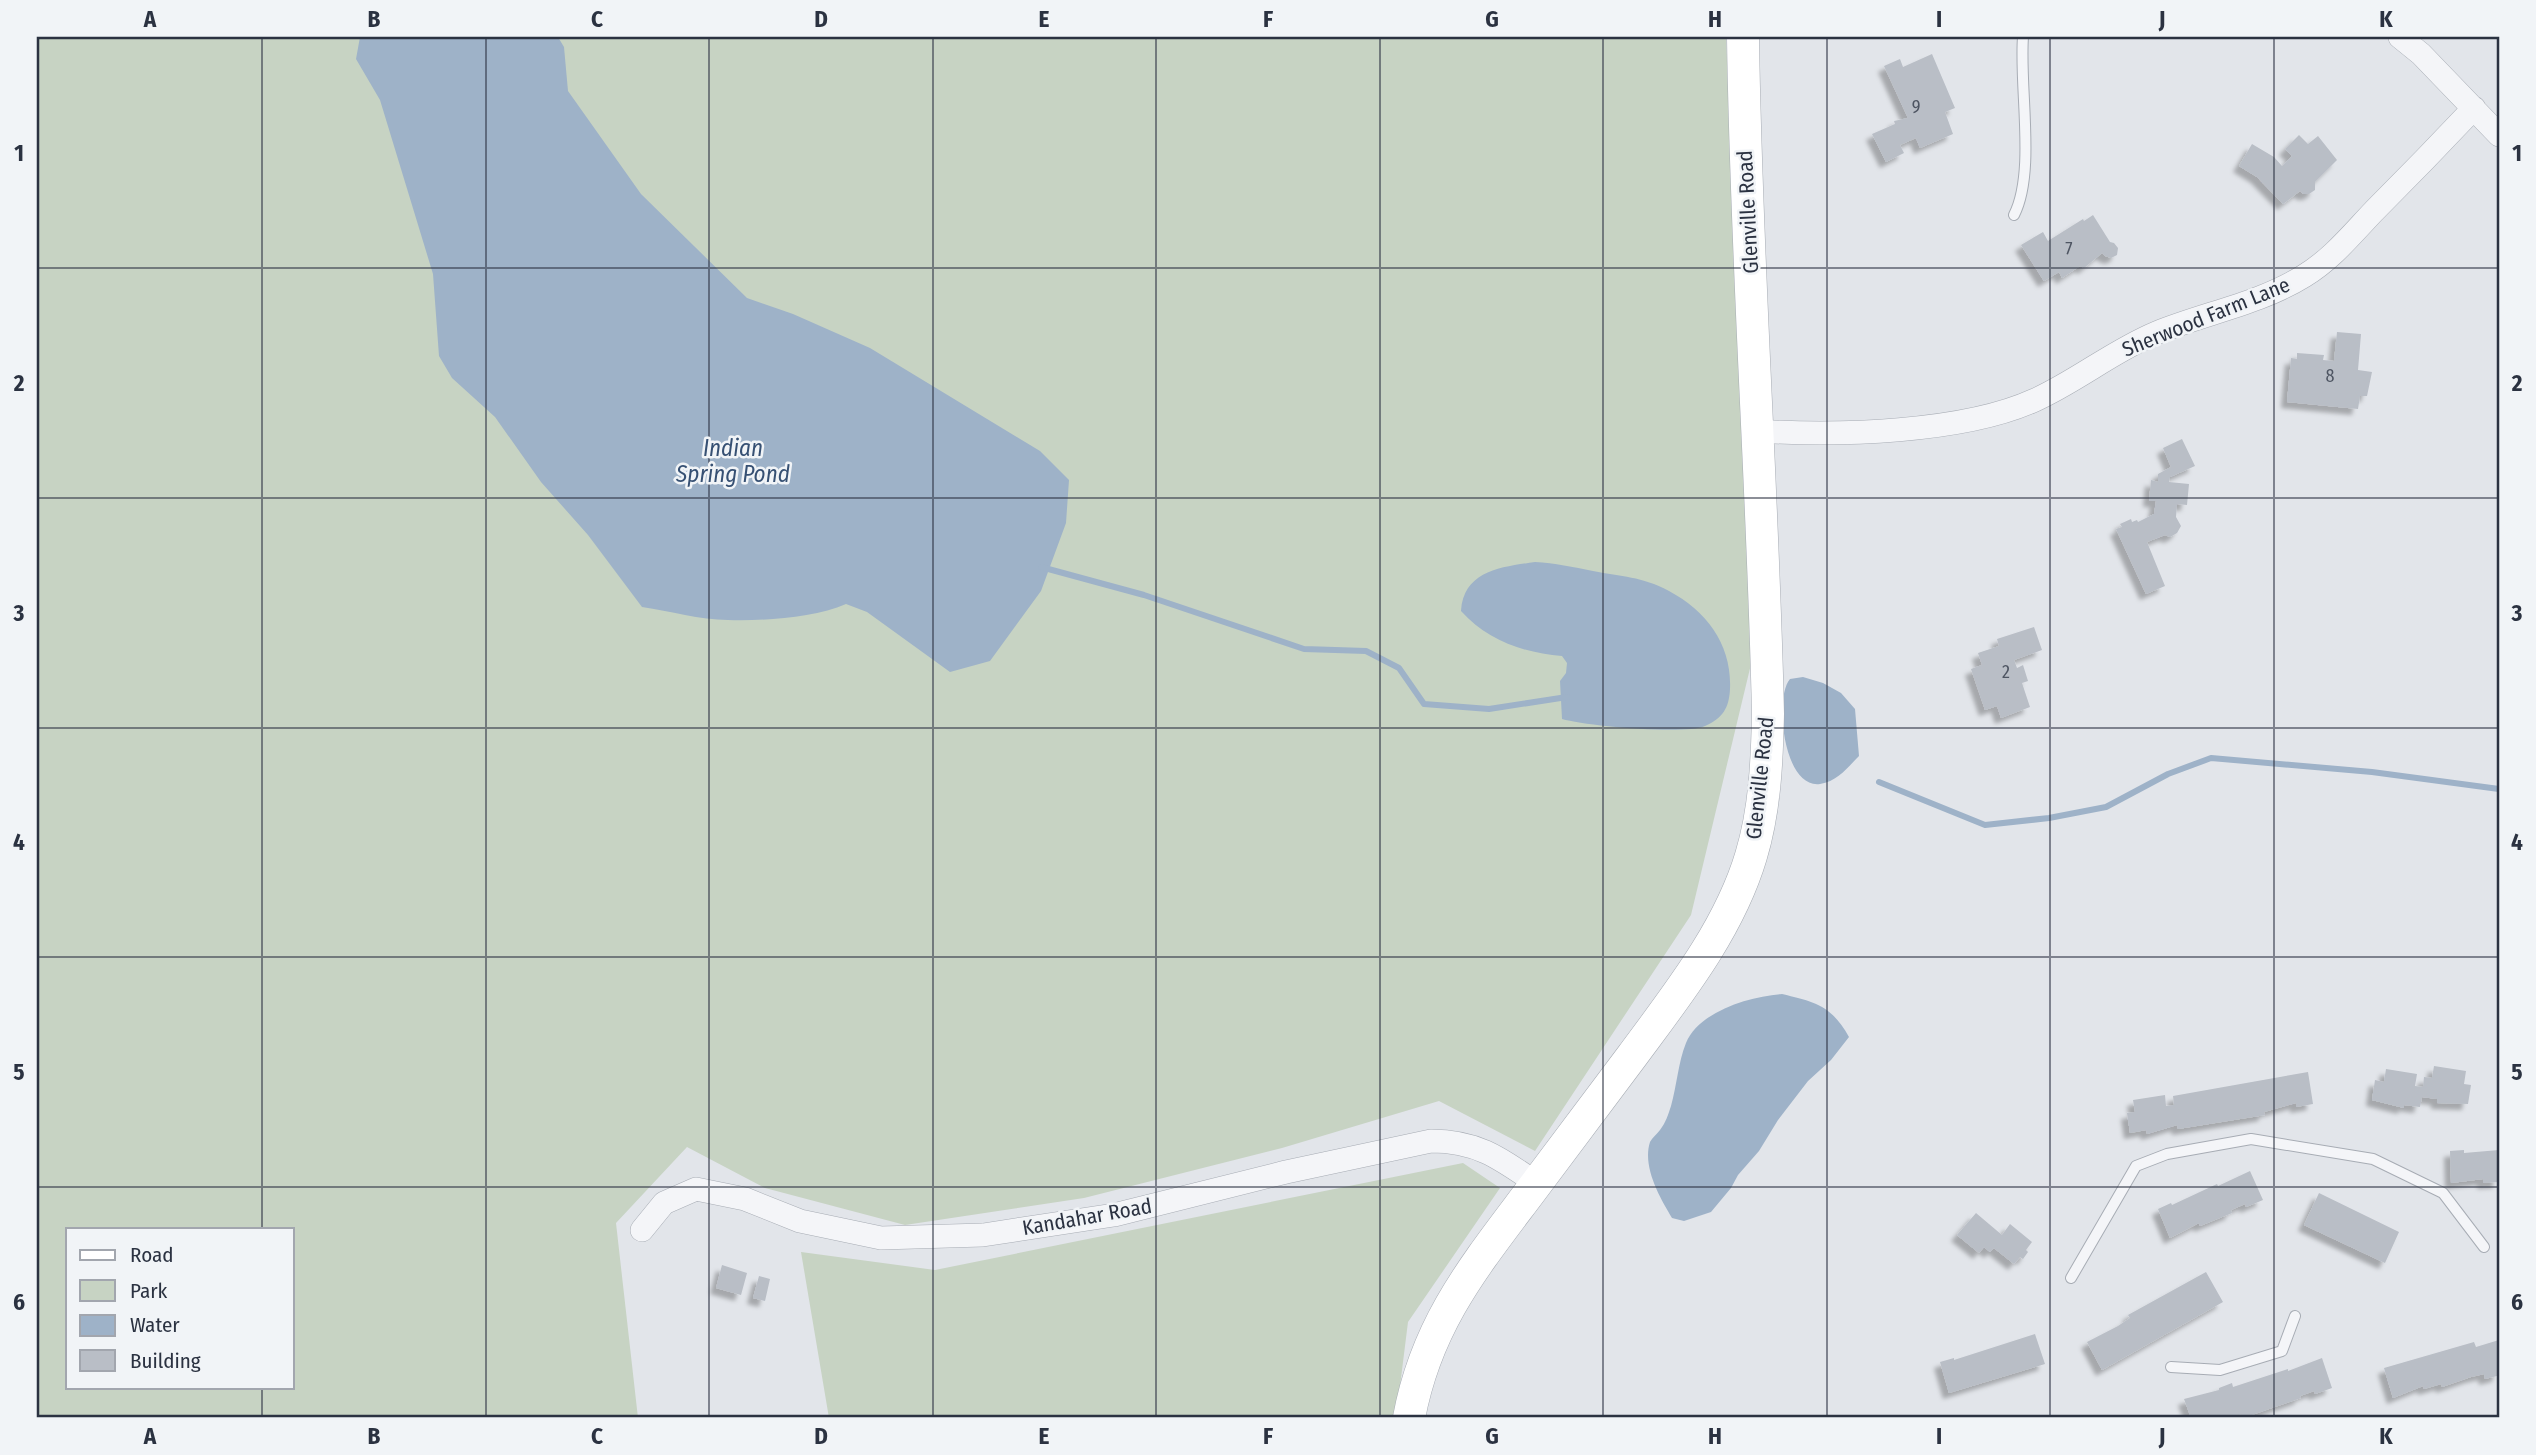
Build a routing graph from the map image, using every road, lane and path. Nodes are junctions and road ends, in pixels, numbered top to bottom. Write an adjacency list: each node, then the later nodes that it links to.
1 (1743, 37): 7 (main road, Glenville Road)
2 (2022, 37): 6 (lane)
3 (2400, 37): 4 (street)
4 (2474, 108): 5 (street); 7 (street, Sherwood Farm Lane)
5 (2499, 135)
6 (2014, 215)
7 (1758, 431): 8 (main road, Glenville Road)
8 (1536, 1184): 9 (street, Kandahar Road); 14 (main road, Glenville Road)
9 (642, 1230)
10 (2484, 1247): 11 (lane)
11 (2071, 1278)
12 (2295, 1316): 13 (lane)
13 (2171, 1367)
14 (1409, 1418)

